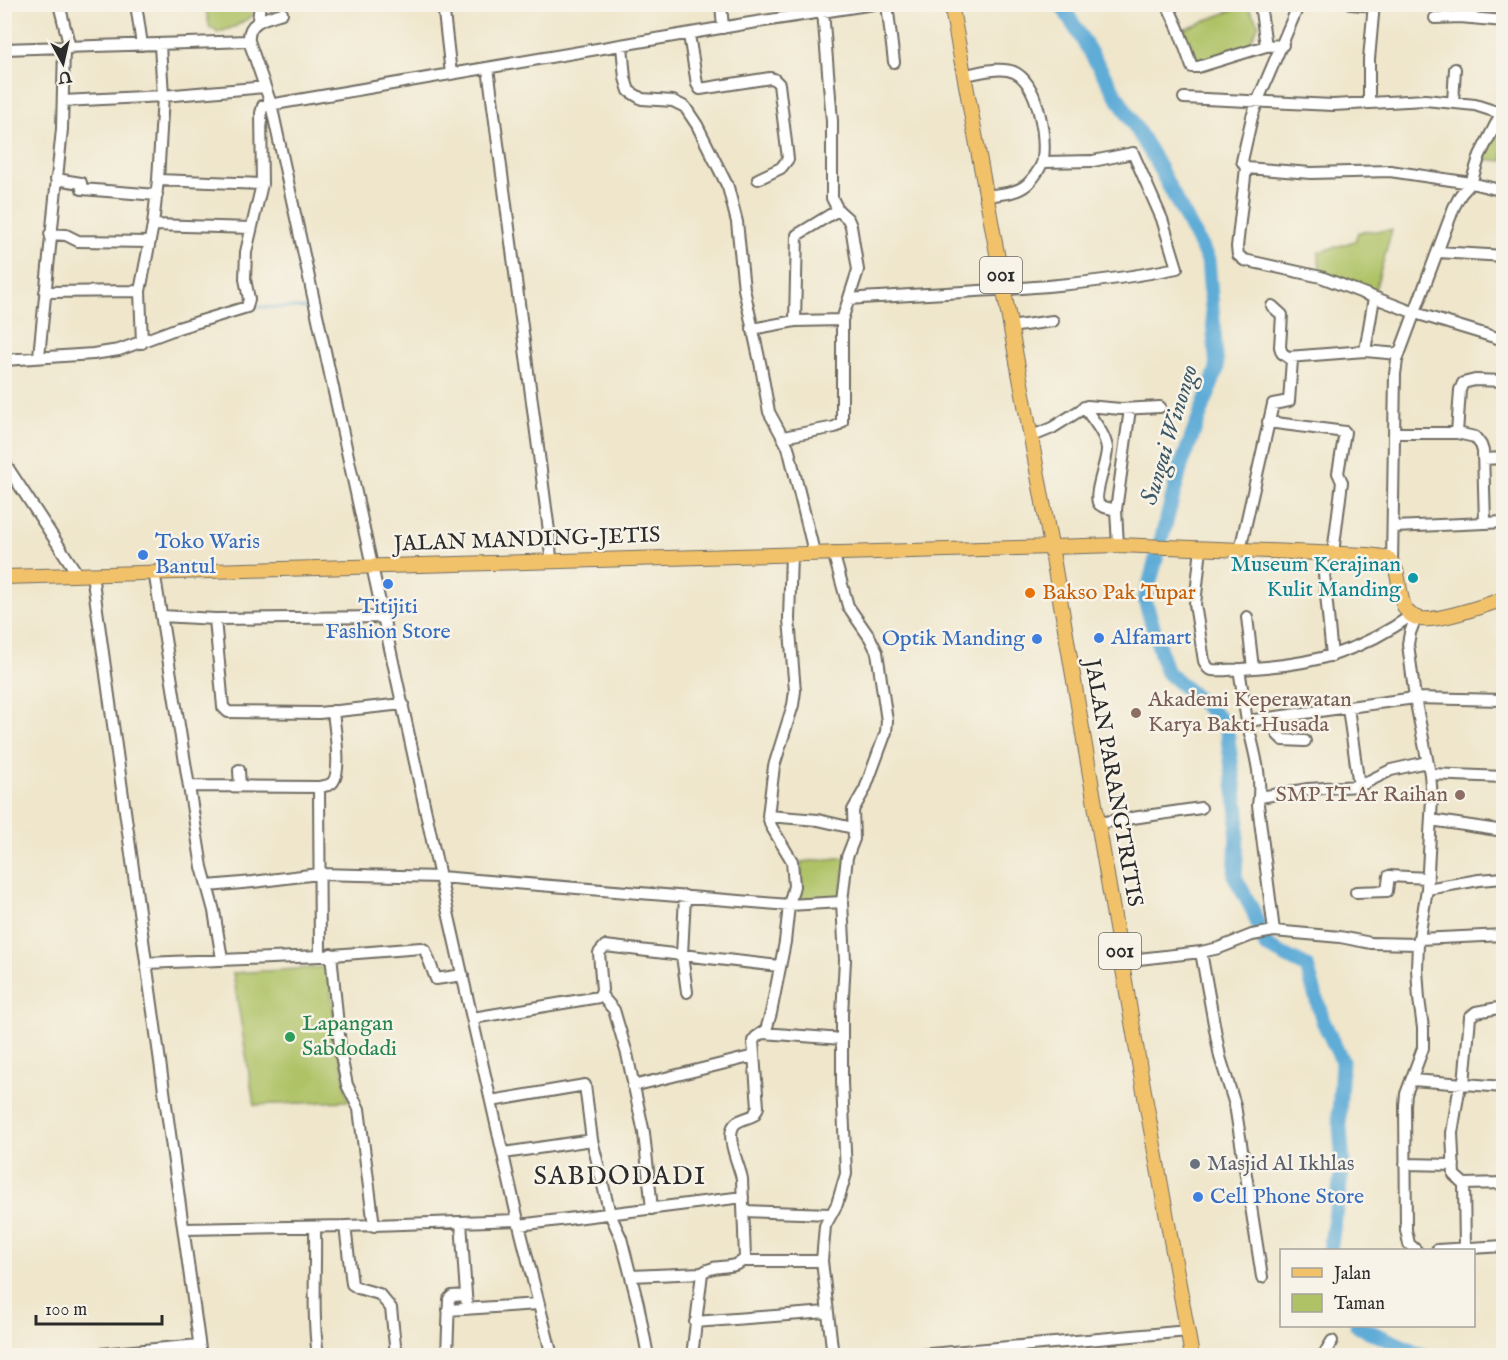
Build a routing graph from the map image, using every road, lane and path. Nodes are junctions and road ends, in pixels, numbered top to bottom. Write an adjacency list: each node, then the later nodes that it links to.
1 (59, 4): 29 (street)
2 (136, 4): 24 (street)
3 (260, 4): 20 (street)
4 (443, 4): 34 (street)
5 (721, 4): 21 (street)
6 (874, 4): 15 (street)
7 (887, 4): 31 (street)
8 (951, 4): 35 (main road, JALAN PARANGTRITIS / 001)
9 (1167, 4): 28 (street)
10 (1260, 4): 28 (street)
11 (1299, 4): 26 (street)
12 (1351, 4): 14 (street)
13 (1461, 4): 17 (street)
14 (1374, 5): 42 (street)
15 (822, 9): 21 (street); 55 (street)
16 (282, 13): 20 (street)
17 (1460, 16): 18 (street); 19 (street)
18 (1435, 18)
19 (1503, 18)
20 (258, 20): 23 (street)
21 (723, 28): 22 (street)
22 (688, 35): 27 (street); 48 (street)
23 (249, 41): 25 (street); 36 (street)
24 (142, 45): 25 (street); 29 (street)
25 (160, 45): 37 (street)
26 (1283, 45): 28 (street); 39 (street)
27 (622, 46): 32 (street); 73 (street)
28 (1266, 46)
29 (67, 48): 30 (street); 40 (street)
30 (4, 49)
31 (894, 62)
32 (488, 68): 34 (street); 105 (street)
33 (1455, 69): 41 (street)
34 (451, 74): 43 (street)
35 (964, 75): 45 (street); 54 (main road, JALAN PARANGTRITIS / 001)
36 (265, 87): 37 (street); 43 (street)
37 (163, 96): 40 (street); 49 (street)
38 (1184, 98): 39 (street)
39 (1258, 100): 42 (street); 46 (street)
40 (63, 101): 47 (street)
41 (1454, 102): 42 (street); 44 (street)
42 (1369, 103)
43 (271, 104): 51 (street); 107 (street)
44 (1501, 113): 50 (street)
45 (1043, 162): 54 (street); 62 (street)
46 (1246, 168): 50 (street); 65 (street)
47 (56, 179): 53 (street); 58 (street)
48 (758, 179)
49 (158, 180): 51 (street); 53 (street)
50 (1471, 183): 52 (street); 60 (street)
51 (262, 184): 57 (street)
52 (1503, 190)
53 (157, 195): 56 (street)
54 (986, 196): 62 (main road, JALAN PARANGTRITIS / 001)
55 (838, 210): 66 (street); 70 (street)
56 (153, 225): 57 (street); 59 (street)
57 (251, 228): 75 (street)
58 (50, 234): 59 (street); 64 (street)
59 (150, 242): 63 (street)
60 (1438, 252): 61 (street); 68 (street)
61 (1503, 256)
62 (1004, 289): 66 (street); 72 (main road, JALAN PARANGTRITIS / 001)
63 (140, 291): 64 (street); 75 (street)
64 (45, 292): 78 (street)
65 (1374, 298): 68 (street); 76 (street)
66 (849, 299): 69 (street)
67 (1272, 306): 79 (street)
68 (1415, 313): 74 (street); 77 (street)
69 (842, 320): 70 (street); 88 (street)
70 (795, 321): 73 (street)
71 (1053, 321): 72 (street)
72 (1010, 327): 89 (main road, JALAN PARANGTRITIS / 001)
73 (752, 329): 88 (street)
74 (1503, 340)
75 (142, 343): 78 (street)
76 (1365, 351): 77 (street); 79 (street)
77 (1399, 354): 86 (street)
78 (39, 356): 80 (street)
79 (1288, 357): 85 (street)
80 (4, 360)
81 (1503, 381): 87 (street)
82 (1084, 406): 84 (street); 89 (street); 93 (street)
83 (1160, 407): 84 (street)
84 (1130, 408): 93 (street)
85 (1268, 422): 100 (street); 103 (street)
86 (1395, 433): 87 (street); 96 (street)
87 (1457, 433): 91 (street)
88 (783, 437): 101 (street)
89 (1030, 437): 98 (main road, JALAN PARANGTRITIS / 001)
90 (1503, 458): 91 (street)
91 (1483, 459): 95 (street)
92 (4, 462): 109 (street)
93 (1116, 510): 97 (street)
94 (1503, 522): 95 (street)
95 (1485, 523): 96 (street)
96 (1394, 527): 106 (street)
97 (1118, 545): 98 (main road, JALAN MANDING-JETIS); 99 (main road, JALAN MANDING-JETIS)
98 (1051, 546): 102 (main road, JALAN MANDING-JETIS); 140 (main road, JALAN PARANGTRITIS / 001)
99 (1201, 548): 100 (main road, JALAN MANDING-JETIS); 119 (street)
100 (1240, 549): 103 (main road, JALAN MANDING-JETIS)
101 (814, 552): 102 (main road, JALAN MANDING-JETIS); 104 (main road, JALAN MANDING-JETIS)
102 (832, 552): 141 (street)
103 (1327, 553): 106 (main road, JALAN MANDING-JETIS); 117 (street)
104 (792, 554): 105 (main road, JALAN MANDING-JETIS); 138 (street)
105 (551, 560): 107 (main road, JALAN MANDING-JETIS)
106 (1392, 564): 114 (main road)
107 (372, 566): 108 (main road, JALAN MANDING-JETIS); 113 (street)
108 (154, 571): 109 (main road, JALAN MANDING-JETIS); 112 (street)
109 (85, 574): 110 (main road, JALAN MANDING-JETIS); 160 (street)
110 (4, 577)
111 (1503, 599): 114 (main road)
112 (162, 616): 116 (street); 132 (street)
113 (383, 616): 116 (street); 122 (street)
114 (1414, 616): 117 (street); 120 (street)
115 (1247, 617): 118 (street)
116 (215, 618): 124 (street)
117 (1332, 656): 118 (street)
118 (1253, 668): 119 (street)
119 (1239, 669): 126 (street)
120 (1415, 698): 121 (street); 123 (street); 128 (street)
121 (1503, 700)
122 (403, 704): 124 (street); 144 (street)
123 (1348, 708): 125 (street); 134 (street)
124 (333, 711): 135 (street)
125 (1271, 719): 126 (street); 127 (street)
126 (1247, 721): 136 (street)
127 (1305, 741)
128 (1427, 762): 130 (street); 134 (street)
129 (239, 770): 133 (street)
130 (1430, 774): 131 (street); 139 (street)
131 (1503, 777)
132 (189, 786): 133 (street); 147 (street)
133 (240, 786): 135 (street)
134 (1359, 786): 136 (street)
135 (318, 787): 143 (street)
136 (1260, 797): 152 (street)
137 (1201, 808): 140 (street)
138 (768, 816): 141 (street); 151 (street)
139 (1431, 820): 142 (street); 146 (street)
140 (1098, 823): 159 (main road, JALAN PARANGTRITIS / 001)
141 (853, 828): 150 (street)
142 (1503, 831)
143 (318, 874): 144 (street); 147 (street); 156 (street)
144 (440, 877): 149 (street); 162 (street)
145 (1503, 878): 146 (street)
146 (1428, 884): 148 (street); 154 (street)
147 (207, 886): 158 (street)
148 (1356, 892)
149 (685, 896): 151 (street); 157 (street)
150 (842, 902): 151 (street); 168 (street)
151 (789, 905): 161 (street)
152 (1273, 932): 154 (street); 155 (street)
153 (1503, 935): 154 (street)
154 (1419, 941): 170 (street)
155 (1201, 952): 159 (street); 200 (street)
156 (326, 955): 158 (street); 162 (street); 189 (street)
157 (682, 955): 161 (street); 163 (street); 164 (street)
158 (222, 959): 160 (street)
159 (1121, 961): 207 (main road, JALAN PARANGTRITIS / 001)
160 (146, 963): 191 (street)
161 (779, 966): 167 (street)
162 (463, 975): 166 (street)
163 (687, 992)
164 (601, 995): 166 (street); 172 (street)
165 (1503, 1007): 171 (street)
166 (473, 1018): 174 (street)
167 (763, 1033): 168 (street); 169 (street)
168 (842, 1039): 185 (street)
169 (754, 1056): 172 (street); 181 (street)
170 (1412, 1080): 171 (street); 177 (street)
171 (1462, 1084): 173 (street); 178 (street)
172 (633, 1086): 182 (street)
173 (1503, 1087)
174 (491, 1101): 175 (street); 176 (street)
175 (592, 1140): 176 (street); 184 (street)
176 (504, 1153): 187 (street)
177 (1405, 1164): 178 (street); 194 (street)
178 (1454, 1165): 180 (street)
179 (1503, 1183): 180 (street)
180 (1464, 1184): 193 (street)
181 (743, 1197): 182 (street); 183 (street)
182 (652, 1209): 184 (street)
183 (744, 1211): 185 (street); 196 (street)
184 (610, 1214): 187 (street); 199 (street)
185 (831, 1214): 197 (street)
186 (461, 1222): 187 (street); 189 (street); 201 (street)
187 (519, 1223): 202 (street)
188 (345, 1226): 189 (street); 190 (street); 213 (street)
189 (374, 1226)
190 (315, 1227): 191 (street); 212 (street)
191 (184, 1229): 209 (street)
192 (1503, 1246): 193 (street)
193 (1465, 1248): 195 (street)
194 (1414, 1249)
195 (1456, 1249)
196 (744, 1261): 197 (street); 198 (street)
197 (822, 1261): 205 (street)
198 (702, 1274): 199 (street); 206 (street)
199 (631, 1276): 216 (street)
200 (1262, 1277)
201 (466, 1295): 203 (street); 204 (street)
202 (538, 1304): 203 (street); 215 (street)
203 (467, 1309): 204 (street)
204 (448, 1310): 214 (street)
205 (827, 1312): 206 (street); 218 (street)
206 (695, 1322): 217 (street)
207 (1188, 1331): 210 (street); 220 (main road, JALAN PARANGTRITIS / 001)
208 (1332, 1341): 221 (street)
209 (200, 1350): 211 (street)
210 (966, 1353): 219 (street)
211 (78, 1356)
212 (318, 1356)
213 (426, 1356)
214 (447, 1356)
215 (552, 1356)
216 (648, 1356)
217 (692, 1356)
218 (833, 1356)
219 (908, 1356)
220 (1192, 1356)
221 (1323, 1356)

